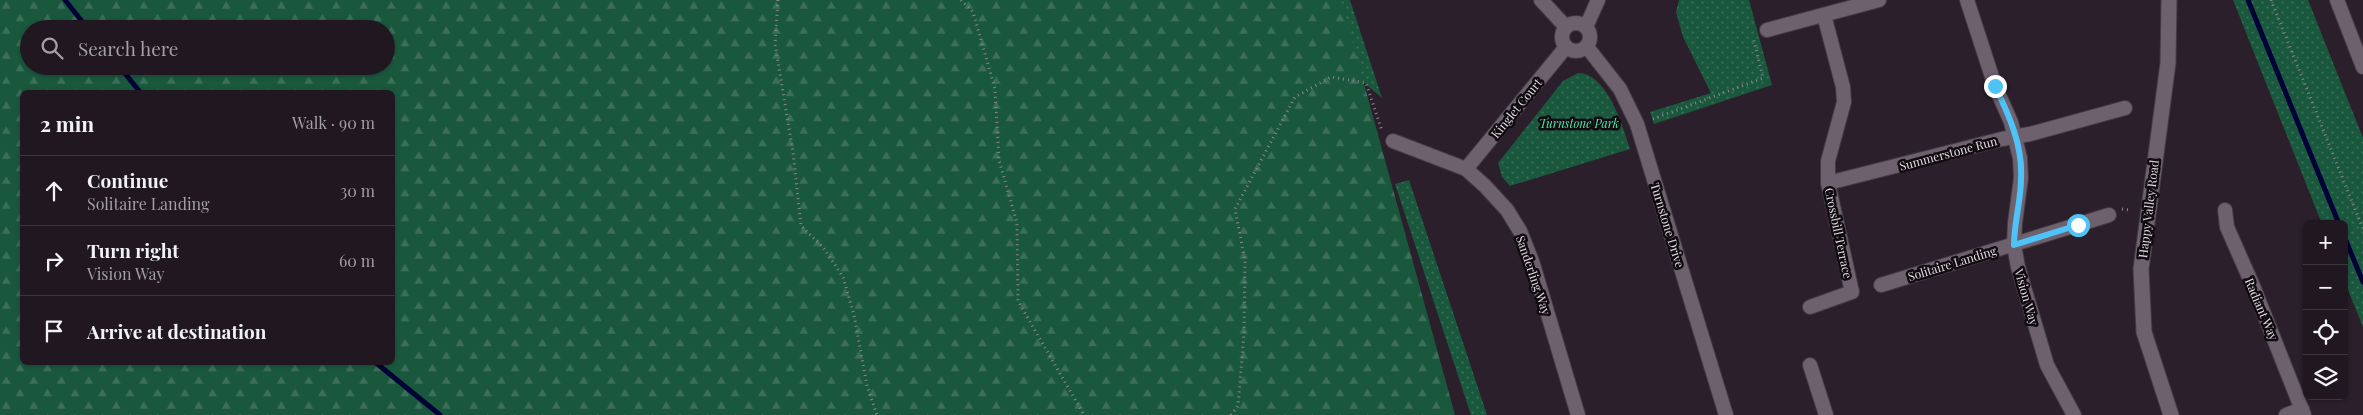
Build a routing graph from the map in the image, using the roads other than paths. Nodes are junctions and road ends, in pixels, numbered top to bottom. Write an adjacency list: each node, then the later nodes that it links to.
1 (1541, 0): 8 (street)
2 (1598, 0): 9 (street)
3 (1879, 0): 7 (street)
4 (1967, 0): 15 (street, Vision Way)
5 (2169, 0): 30 (main road, Happy Valley Road)
6 (2336, 0): 13 (street)
7 (1824, 15): 10 (street); 18 (street, Crossbill Terrace)
8 (1566, 27): 9 (street); 11 (street)
9 (1586, 27): 12 (street)
10 (1767, 30)
11 (1566, 47): 12 (street); 17 (street, Kinglet Court)
12 (1587, 47): 27 (street, Turnstone Drive)
13 (2363, 67)
14 (2125, 108): 15 (street, Summerstone Run)
15 (2016, 137): 18 (street, Summerstone Run); 21 (street, Vision Way)
16 (1389, 138): 17 (street, Sanderling Way)
17 (1466, 169): 26 (street, Sanderling Way)
18 (1828, 183): 23 (street, Crossbill Terrace)
19 (2225, 210): 25 (street, Radiant Way)
20 (2109, 215): 21 (street, Solitaire Landing)
21 (2014, 245): 22 (street, Solitaire Landing); 29 (street, Vision Way)
22 (1881, 285)
23 (1810, 307)
24 (1810, 365): 28 (street)
25 (2303, 412): 31 (street, Radiant Way)
26 (1578, 415)
27 (1726, 415)
28 (1826, 415)
29 (2074, 415)
30 (2171, 415)
31 (2286, 415)

